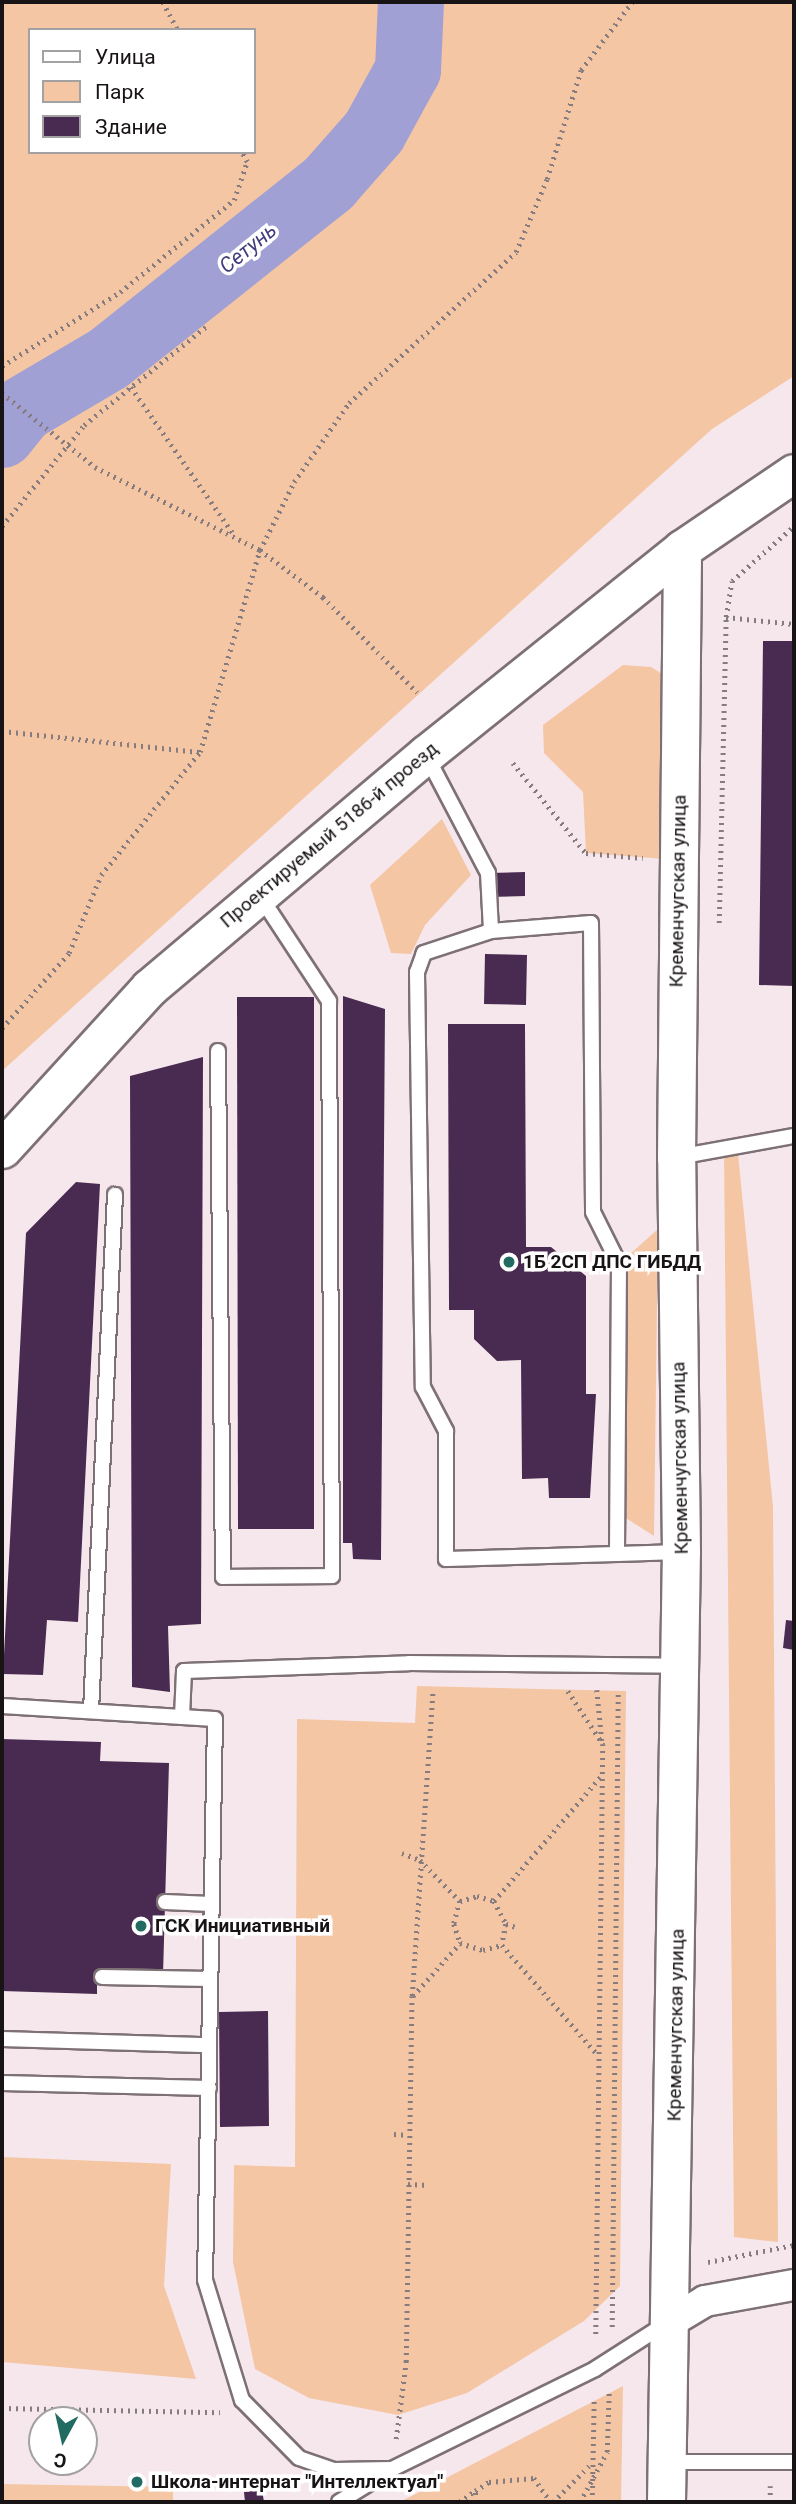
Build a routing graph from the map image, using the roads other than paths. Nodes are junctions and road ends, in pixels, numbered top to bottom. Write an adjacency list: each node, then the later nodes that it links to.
1 (794, 473): 2 (street)
2 (682, 549): 3 (street, Проектируемый 5186-й проезд); 9 (street, Кременчугская улица)
3 (426, 754): 4 (street, Проектируемый 5186-й проезд); 5 (lane)
4 (259, 894): 6 (lane); 8 (street, Проектируемый 5186-й проезд)
5 (491, 931): 12 (lane); 12 (lane)
6 (218, 1051)
7 (794, 1136): 9 (lane)
8 (2, 1149)
9 (676, 1157): 11 (street, Кременчугская улица)
10 (115, 1195): 15 (lane)
11 (681, 1552): 12 (lane); 13 (street, Кременчугская улица)
12 (617, 1554)
13 (680, 1666): 16 (lane); 26 (street, Кременчугская улица)
14 (2, 1706): 15 (lane)
15 (91, 1711): 16 (lane)
16 (182, 1717): 18 (lane)
17 (165, 1902): 18 (lane)
18 (211, 1904): 20 (lane)
19 (102, 1977): 20 (lane)
20 (210, 1979): 22 (lane)
21 (2, 2039): 22 (lane)
22 (209, 2045): 24 (lane)
23 (2, 2083): 24 (lane)
24 (209, 2088): 29 (lane)
25 (794, 2285): 26 (street)
26 (672, 2320): 27 (street, Кременчугская улица); 29 (lane)
27 (667, 2462): 28 (lane); 31 (street, Кременчугская улица)
28 (794, 2462)
29 (392, 2469): 30 (lane)
30 (339, 2502)
31 (666, 2502)

